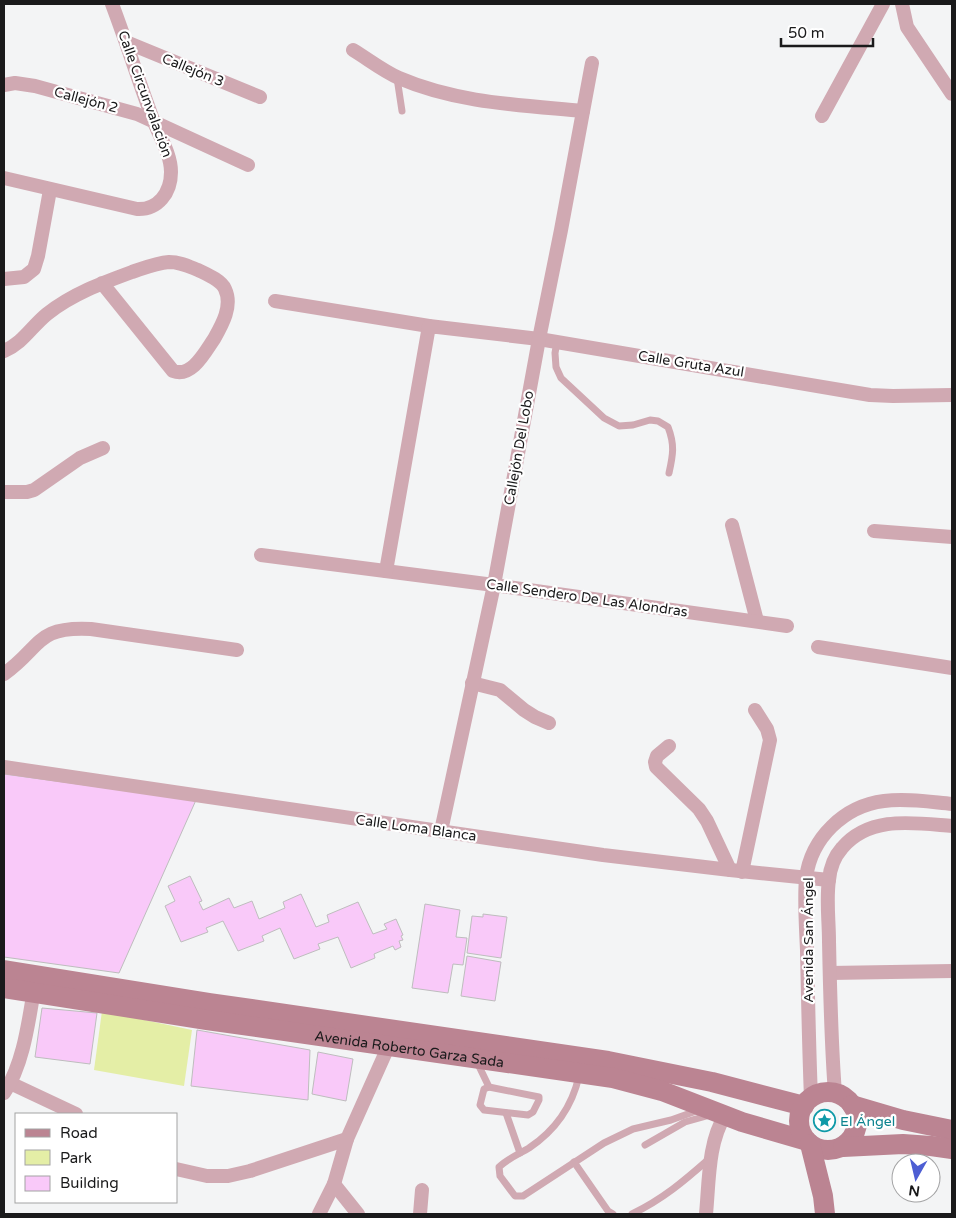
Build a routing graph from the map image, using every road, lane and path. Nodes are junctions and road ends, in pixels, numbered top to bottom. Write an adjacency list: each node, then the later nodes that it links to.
1 (112, 4): 4 (street, Calle Circunvalación)
2 (883, 4): 13 (street)
3 (902, 4): 9 (street)
4 (126, 42): 10 (street, Callejón 3); 14 (street, Calle Circunvalación)
5 (353, 50): 7 (street)
6 (592, 63): 12 (street, Callejón Del Lobo)
7 (397, 78): 11 (lane); 12 (street)
8 (4, 85): 14 (street, Callejón 2)
9 (952, 94)
10 (260, 97)
11 (402, 110)
12 (583, 111): 22 (street, Callejón Del Lobo)
13 (822, 116)
14 (153, 120): 15 (street, Callejón 2); 17 (street, Calle Circunvalación)
15 (248, 165)
16 (4, 178): 17 (street, Calle Circunvalación)
17 (50, 190): 18 (street)
18 (4, 278)
19 (102, 282): 19 (street); 24 (street)
20 (275, 301): 21 (street, Calle Gruta Azul)
21 (429, 326): 22 (street, Calle Gruta Azul); 33 (street)
22 (539, 338): 23 (street, Calle Gruta Azul); 34 (street, Callejón Del Lobo)
23 (556, 342): 25 (street, Calle Gruta Azul); 27 (lane)
24 (4, 351)
25 (952, 395)
26 (103, 448): 28 (street)
27 (669, 473)
28 (4, 492)
29 (732, 525): 35 (street)
30 (874, 532): 31 (street)
31 (952, 537)
32 (261, 555): 33 (street, Calle Sendero De Las Alondras)
33 (386, 571): 34 (street, Calle Sendero De Las Alondras)
34 (494, 584): 35 (street, Calle Sendero De Las Alondras); 41 (street, Callejón Del Lobo)
35 (757, 621): 36 (street, Calle Sendero De Las Alondras)
36 (787, 626)
37 (818, 648): 39 (street)
38 (237, 650): 40 (street)
39 (952, 668)
40 (4, 674)
41 (472, 683): 43 (street); 48 (street, Callejón Del Lobo)
42 (756, 710): 49 (street)
43 (550, 723)
44 (669, 746): 49 (street)
45 (4, 767): 48 (street, Calle Loma Blanca)
46 (952, 804): 50 (street, Avenida San Ángel)
47 (952, 826): 51 (street, Avenida San Ángel)
48 (441, 831): 49 (street, Calle Loma Blanca)
49 (736, 871): 50 (street, Calle Loma Blanca)
50 (806, 878): 51 (street, Calle Loma Blanca); 66 (street, Avenida San Ángel)
51 (829, 880): 54 (street, Avenida San Ángel)
52 (4, 970): 55 (street, Avenida Roberto Garza Sada)
53 (952, 971): 54 (street)
54 (830, 972): 65 (street, Avenida San Ángel)
55 (35, 984): 56 (street, Avenida Roberto Garza Sada); 57 (street, Avenida Roberto Garza Sada); 58 (street, Avenida Roberto Garza Sada); 63 (street)
56 (4, 988)
57 (389, 1045): 59 (street, Avenida Roberto Garza Sada); 72 (street)
58 (513, 1047): 60 (street, Avenida Roberto Garza Sada); 61 (street)
59 (476, 1059): 61 (street, Avenida Roberto Garza Sada); 62 (lane)
60 (650, 1070): 61 (street); 64 (street, Avenida Roberto Garza Sada)
61 (580, 1073): 69 (street, Avenida Roberto Garza Sada); 77 (lane)
62 (489, 1087): 68 (lane); 68 (lane)
63 (7, 1088): 70 (street)
64 (753, 1092): 66 (street, Avenida Roberto Garza Sada); 69 (street)
65 (835, 1093): 66 (street); 67 (street)
66 (807, 1102): 73 (street)
67 (852, 1105): 71 (street); 75 (street)
68 (506, 1112): 77 (lane)
69 (715, 1112): 73 (street, Avenida Roberto Garza Sada); 74 (lane); 78 (street); 79 (lane)
70 (73, 1113)
71 (952, 1130)
72 (347, 1139): 80 (street); 81 (street)
73 (808, 1143): 75 (street); 83 (street)
74 (645, 1145)
75 (838, 1148): 76 (street); 83 (street)
76 (952, 1149)
77 (520, 1153): 79 (lane)
78 (711, 1157): 84 (lane); 90 (street)
79 (574, 1162): 88 (lane)
80 (178, 1169)
81 (334, 1184): 85 (street); 86 (street)
82 (422, 1190): 87 (street)
83 (824, 1205)
84 (643, 1212): 89 (lane)
85 (319, 1214)
86 (358, 1214)
87 (420, 1214)
88 (613, 1214)
89 (632, 1214)
90 (706, 1214)

